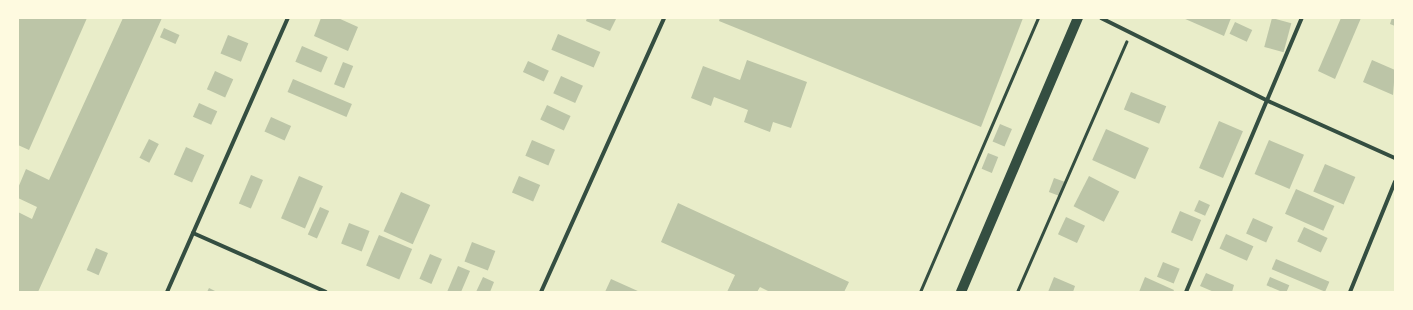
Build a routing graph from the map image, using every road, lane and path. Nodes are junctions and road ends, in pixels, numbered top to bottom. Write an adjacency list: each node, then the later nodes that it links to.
1 (288, 18): 11 (street)
2 (664, 18): 14 (street)
3 (1038, 18): 15 (path)
4 (1078, 18): 16 (main road)
5 (1101, 18): 7 (street)
6 (1302, 18): 8 (street)
7 (1130, 32): 8 (street); 17 (path)
8 (1268, 101): 9 (street); 18 (street)
9 (1395, 158)
10 (1395, 182): 19 (street)
11 (193, 233): 12 (street); 13 (street)
12 (167, 292)
13 (326, 292)
14 (541, 292)
15 (920, 292)
16 (961, 292)
17 (1017, 292)
18 (1186, 292)
19 (1350, 292)

